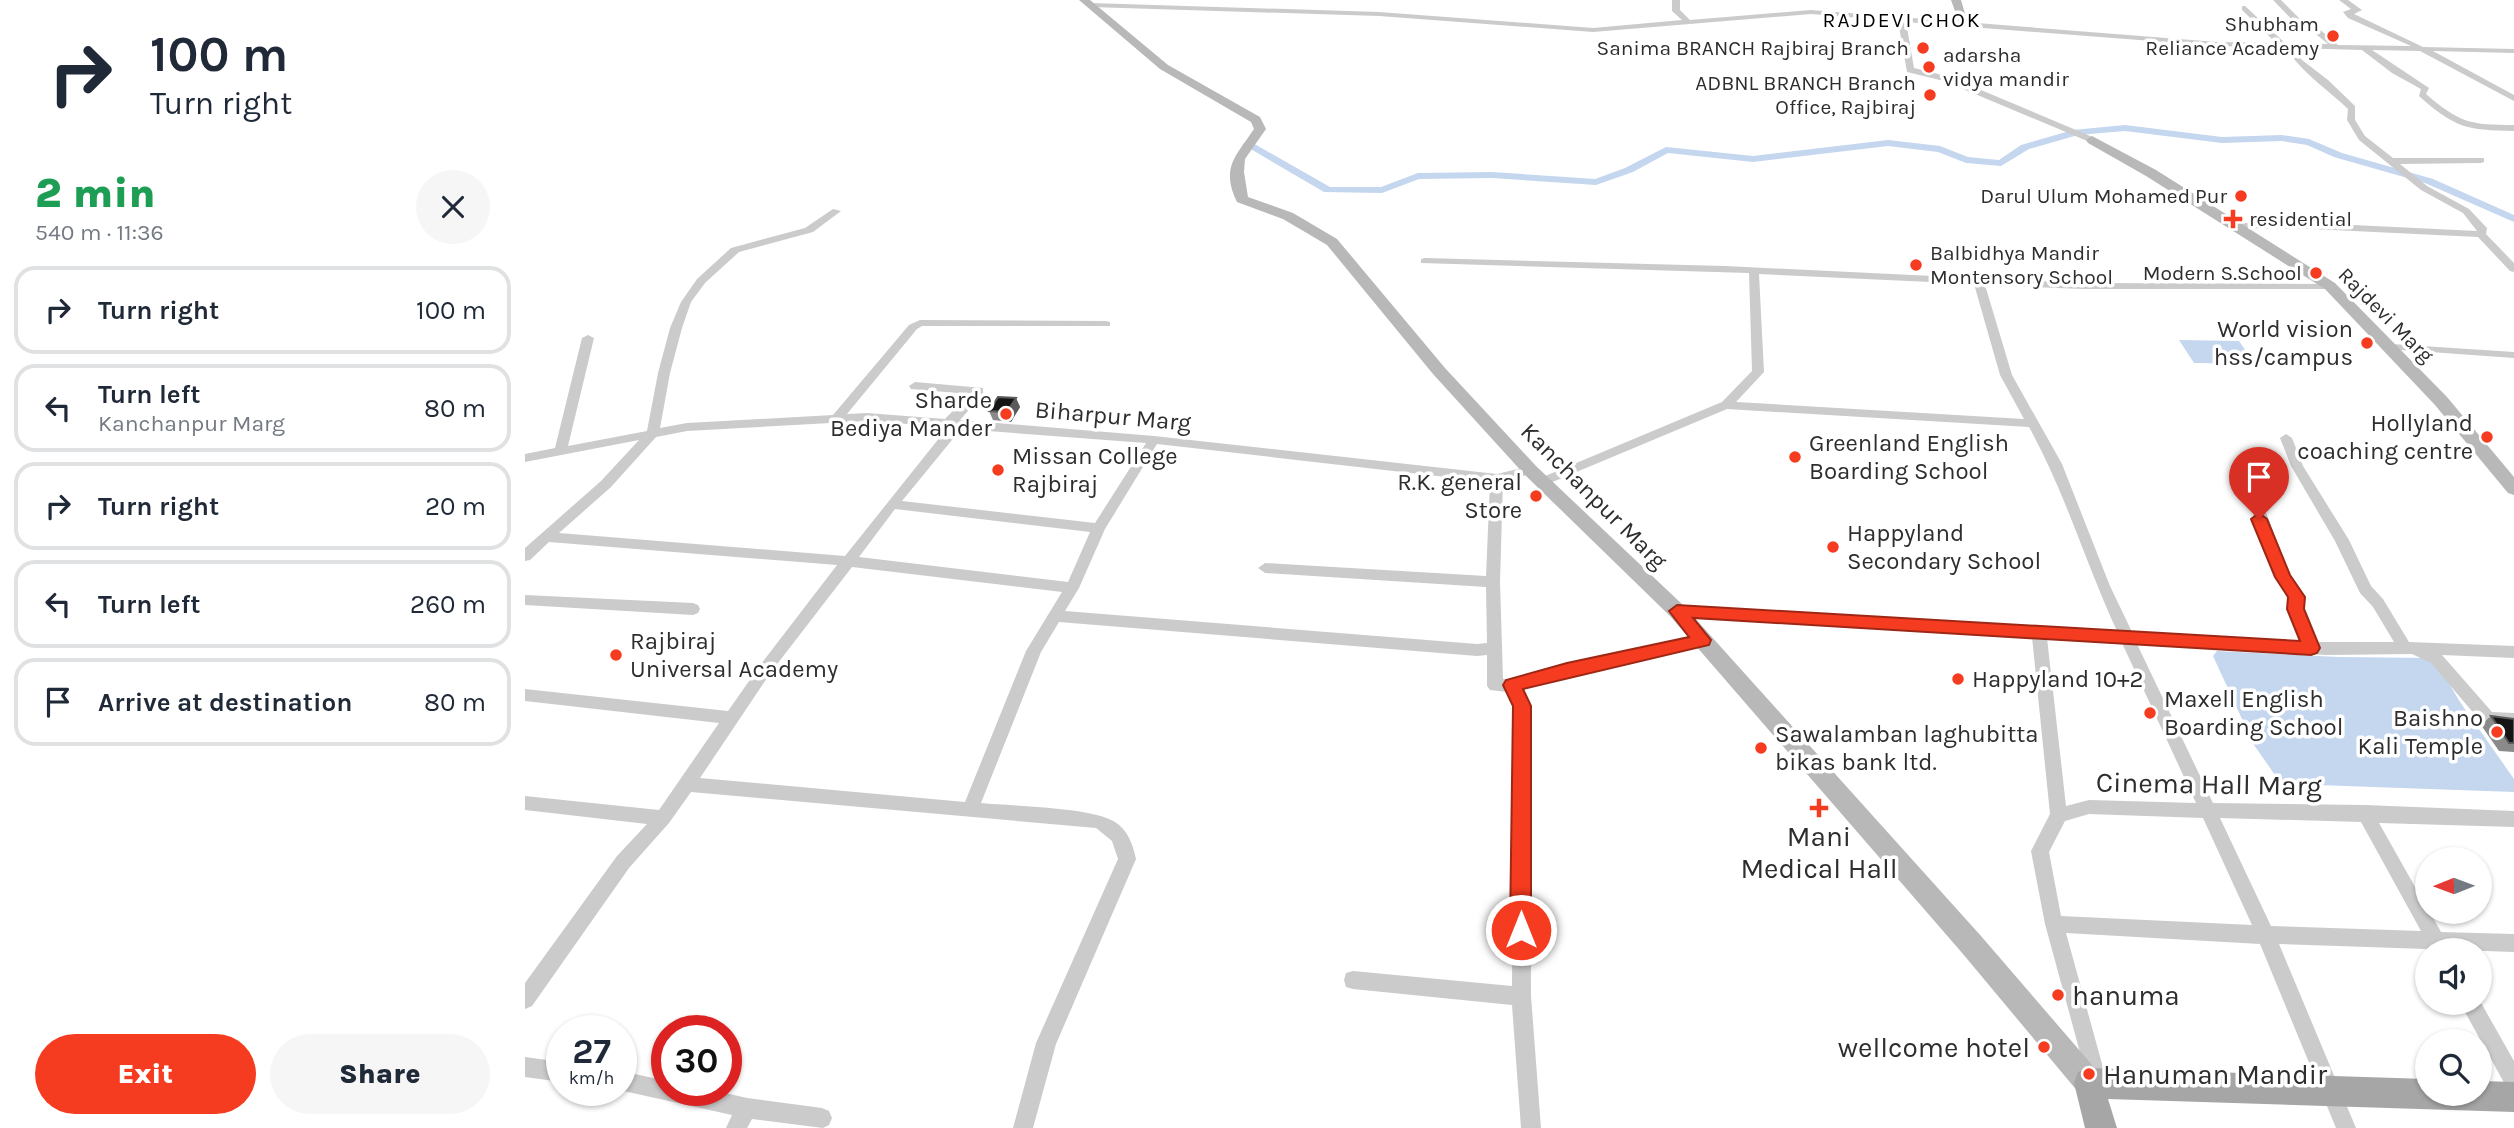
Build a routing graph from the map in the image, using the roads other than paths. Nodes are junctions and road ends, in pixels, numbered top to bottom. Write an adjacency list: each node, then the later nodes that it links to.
1 (1676, 0): 8 (street)
2 (1956, 0): 9 (main road)
3 (2277, 0): 11 (street)
4 (2343, 0): 13 (street)
5 (1087, 3): 8 (street); 43 (main road, Kanchanpur Marg)
6 (2245, 8): 10 (street)
7 (1902, 20): 8 (street); 9 (street); 17 (street)
8 (1687, 21)
9 (1965, 25): 10 (street)
10 (2286, 46): 11 (street); 19 (street)
11 (2338, 48): 12 (street)
12 (2362, 49): 13 (street); 16 (street)
13 (2422, 50): 14 (street); 15 (street)
14 (2514, 51)
15 (2514, 98)
16 (2514, 128)
17 (2092, 140): 21 (main road, Rajdevi Marg)
18 (2481, 160): 19 (street)
19 (2394, 161): 22 (street)
20 (836, 211): 37 (street)
21 (2235, 226): 22 (street); 27 (main road, Rajdevi Marg)
22 (2481, 234): 24 (street)
23 (1425, 261): 25 (street)
24 (2514, 269)
25 (1754, 271): 26 (street); 33 (street)
26 (1978, 279): 27 (street); 36 (street)
27 (2329, 286): 30 (main road, Rajdevi Marg)
28 (1107, 324): 34 (street)
29 (588, 338): 40 (street)
30 (2392, 347): 31 (street); 45 (main road, Rajdevi Marg)
31 (2514, 355)
32 (915, 386): 35 (street)
33 (1726, 404): 36 (street); 43 (street, Biharpur Marg)
34 (838, 417): 35 (street, Biharpur Marg); 37 (street, Biharpur Marg)
35 (953, 423): 39 (street, Biharpur Marg); 46 (street)
36 (2033, 424): 59 (street)
37 (653, 433): 40 (street, Biharpur Marg); 48 (street)
38 (2286, 438): 63 (street)
39 (1154, 440): 44 (street, Biharpur Marg); 47 (street)
40 (561, 450): 41 (street, Biharpur Marg)
41 (525, 458)
42 (2236, 474): 62 (street)
43 (1537, 476): 44 (street, Biharpur Marg); 56 (main road, Kanchanpur Marg)
44 (1497, 478): 52 (street)
45 (2514, 489)
46 (892, 504): 47 (street); 50 (street)
47 (1099, 528): 53 (street)
48 (545, 537): 49 (street); 50 (street)
49 (525, 556)
50 (848, 561): 53 (street); 67 (street)
51 (1265, 568): 52 (street)
52 (1493, 582): 61 (street)
53 (1072, 589): 57 (street)
54 (525, 600): 55 (street)
55 (693, 609)
56 (1677, 611): 58 (street); 60 (main road, Kanchanpur Marg)
57 (1055, 616): 61 (street); 71 (street)
58 (2039, 634): 59 (street); 74 (street)
59 (2127, 638): 62 (street); 72 (street)
60 (1703, 640): 65 (street); 90 (main road, Kanchanpur Marg)
61 (1494, 648): 65 (street)
62 (2311, 648): 63 (street)
63 (2406, 648): 64 (street); 68 (street)
64 (2513, 654)
65 (1512, 685): 84 (street)
66 (525, 695): 67 (street)
67 (731, 718): 69 (street)
68 (2514, 720)
69 (686, 784): 71 (street); 75 (street)
70 (525, 803): 75 (street)
71 (970, 809): 97 (street)
72 (2206, 809): 73 (street, Cinema Hall Marg); 74 (street, Cinema Hall Marg); 78 (street)
73 (2365, 813): 76 (street, Cinema Hall Marg); 79 (street)
74 (2059, 815): 77 (street)
75 (663, 818): 85 (street)
76 (2514, 820)
77 (2054, 924): 78 (street); 90 (street)
78 (2266, 936): 81 (street); 92 (street)
79 (2434, 938)
80 (2514, 943): 82 (street)
81 (2415, 944)
82 (2492, 944)
83 (1353, 980): 84 (street)
84 (1521, 996): 98 (street)
85 (525, 999)
86 (2477, 1015): 89 (street)
87 (525, 1067): 88 (street)
88 (546, 1070)
89 (2514, 1081)
90 (2093, 1083): 92 (main road); 99 (main road)
91 (637, 1084): 94 (street)
92 (2329, 1092): 93 (main road); 100 (street)
93 (2514, 1097)
94 (747, 1108): 95 (street); 96 (street)
95 (822, 1118)
96 (736, 1128)
97 (1023, 1128)
98 (1531, 1128)
99 (2101, 1128)
100 (2346, 1128)

